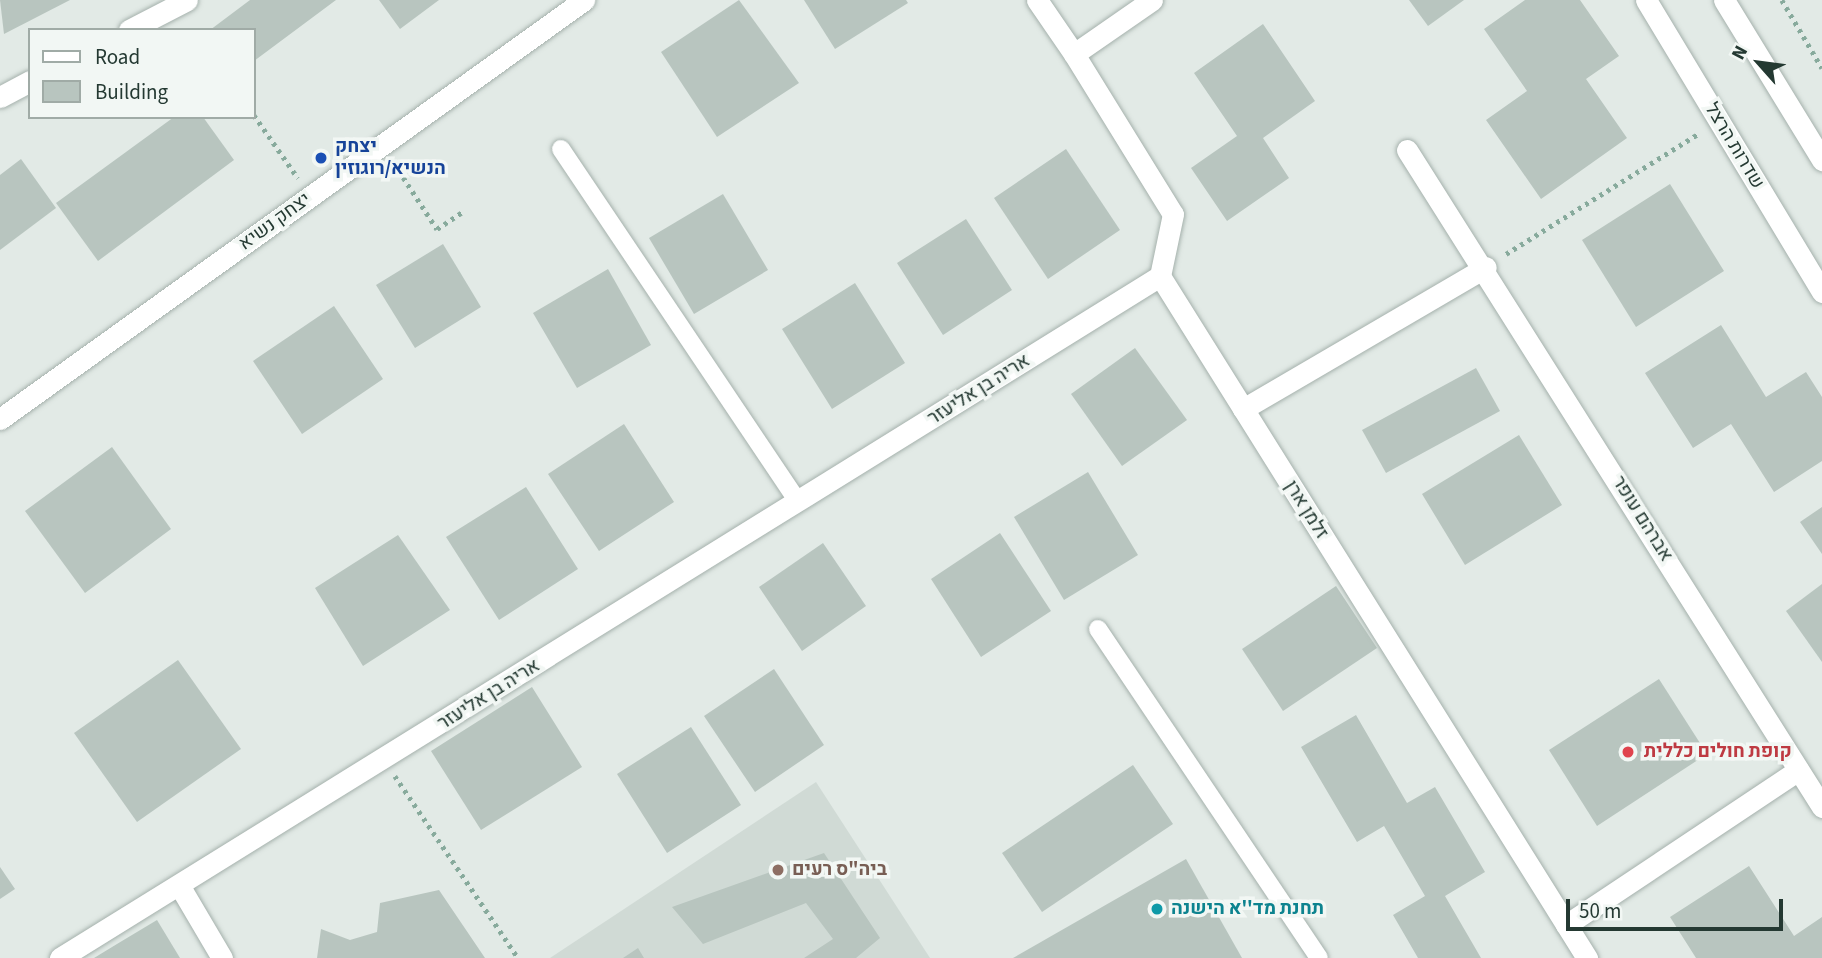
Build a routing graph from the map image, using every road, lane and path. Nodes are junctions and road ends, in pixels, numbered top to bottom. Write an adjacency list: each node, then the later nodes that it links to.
1 (187, 0): 8 (street)
2 (584, 0): 15 (street, יצחק נשיא)
3 (1037, 0): 9 (street)
4 (1152, 0): 9 (street)
5 (1646, 0): 14 (street, שדרות הרצל)
6 (1724, 0): 18 (street)
7 (1782, 0): 10 (path)
8 (133, 28)
9 (1074, 54): 22 (street)
10 (1822, 68)
11 (28, 82): 12 (street)
12 (0, 97)
13 (256, 118): 19 (path)
14 (1719, 121): 21 (path); 23 (street, שדרות הרצל)
15 (382, 145): 19 (street, יצחק נשיא); 20 (path)
16 (561, 149): 26 (lane)
17 (1407, 150): 21 (street, אברהם עופר)
18 (1822, 160)
19 (310, 196): 25 (street, יצחק נשיא)
20 (464, 211)
21 (1486, 267): 24 (street); 29 (street, אברהם עופר)
22 (1160, 276): 24 (street, זלמן ארן); 26 (street, אריה בן אליעזר)
23 (1822, 292)
24 (1243, 409): 32 (street, זלמן ארן)
25 (0, 419)
26 (798, 502): 28 (street, אריה בן אליעזר)
27 (1098, 629): 36 (lane)
28 (384, 761): 31 (street, אריה בן אליעזר); 35 (path)
29 (1798, 770): 30 (street, אברהם עופר); 32 (street)
30 (1822, 807)
31 (179, 885): 33 (street, אריה בן אליעזר); 34 (street)
32 (1566, 925): 37 (street, זלמן ארן)
33 (60, 958)
34 (222, 958)
35 (519, 958)
36 (1319, 958)
37 (1587, 958)

